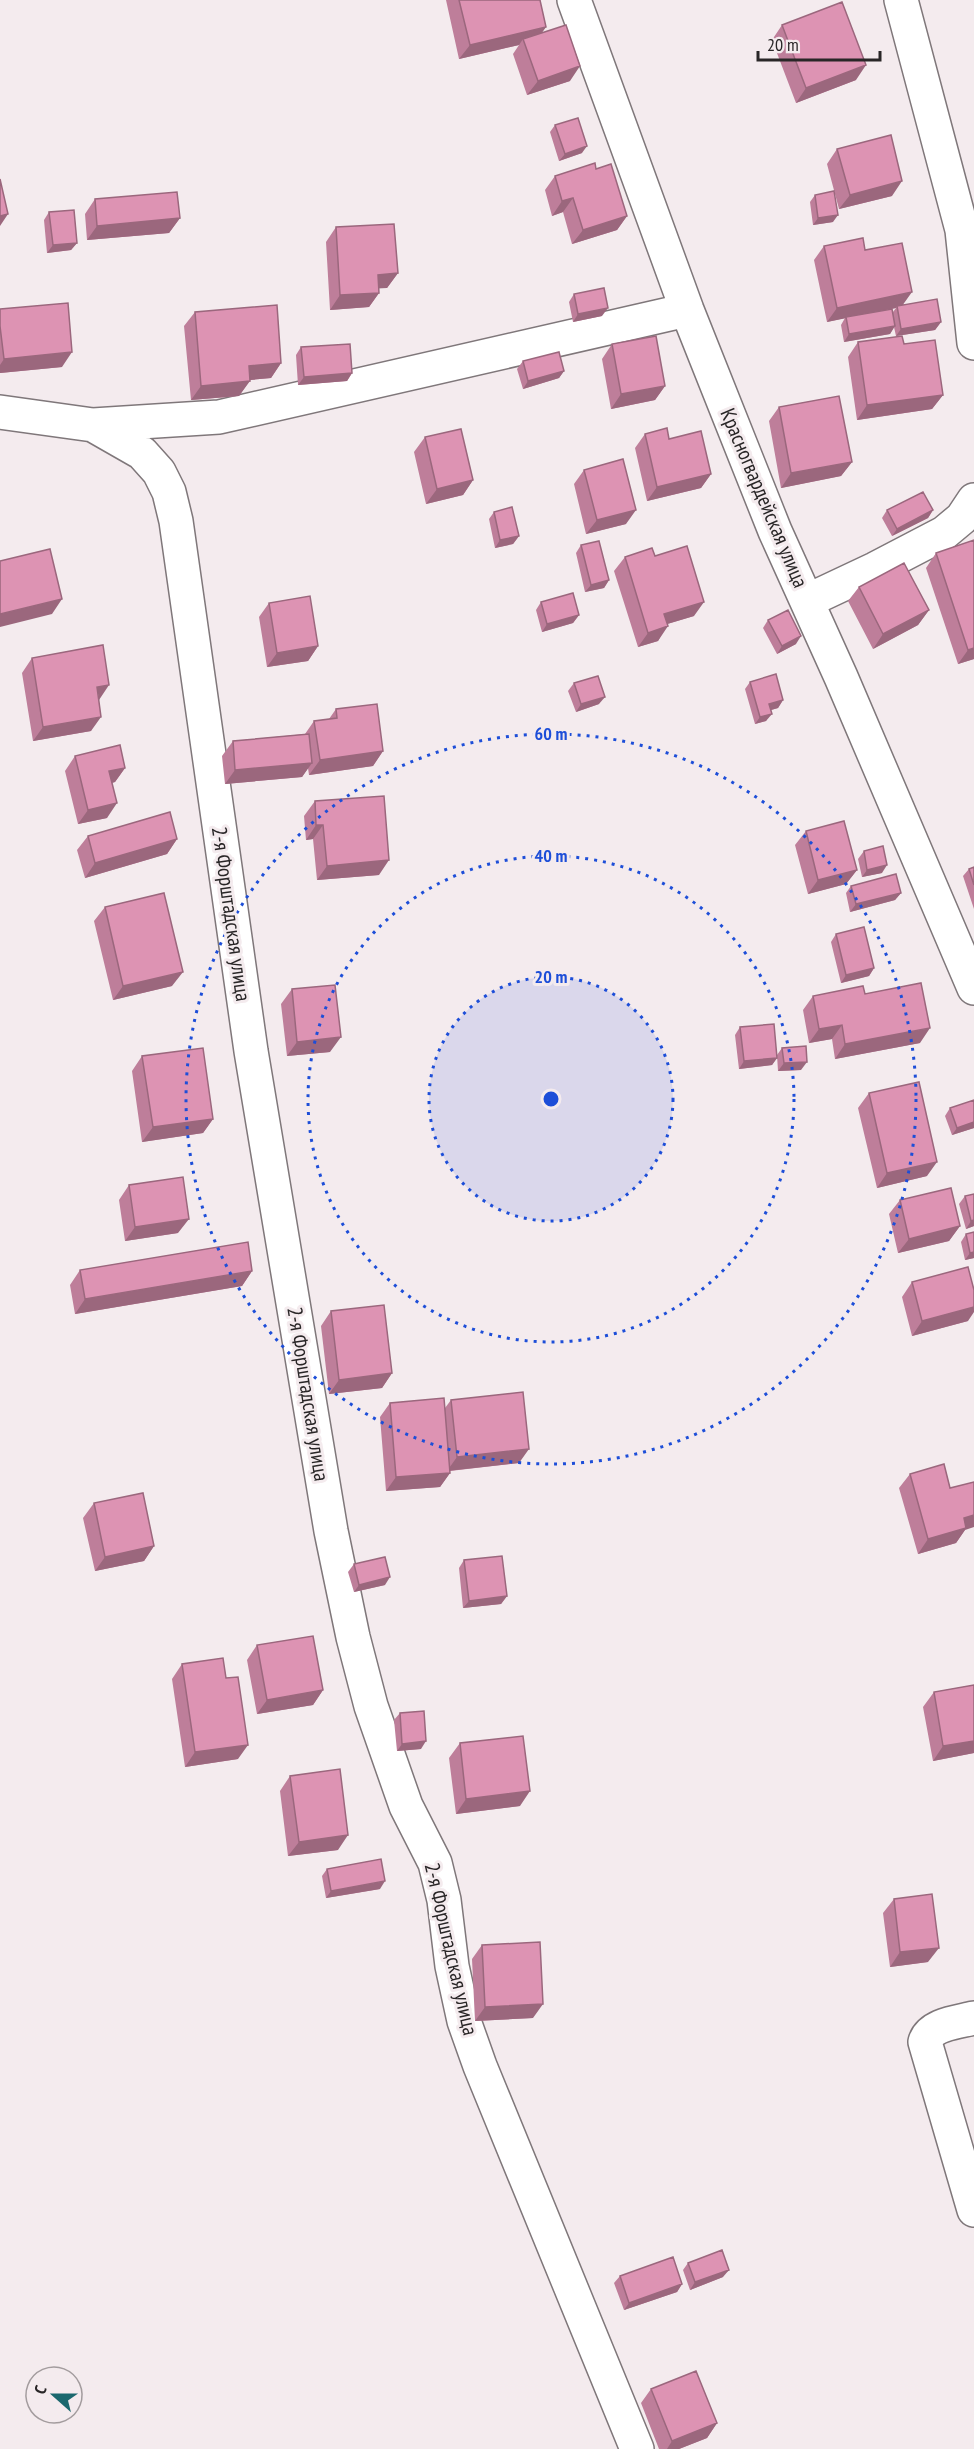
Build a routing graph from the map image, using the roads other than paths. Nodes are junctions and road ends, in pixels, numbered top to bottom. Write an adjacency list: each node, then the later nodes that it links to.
1 (573, 0): 4 (street, Красногвардейская улица)
2 (901, 0): 3 (street)
3 (968, 228): 5 (street)
4 (687, 310): 7 (street); 9 (street, Красногвардейская улица)
5 (974, 342)
6 (0, 412): 7 (street, 2-я Форштадская улица)
7 (93, 425): 13 (street, 2-я Форштадская улица)
8 (974, 500): 9 (street)
9 (807, 601): 10 (street, Красногвардейская улица)
10 (974, 988)
11 (974, 2018): 12 (street)
12 (974, 2210)
13 (637, 2449)

